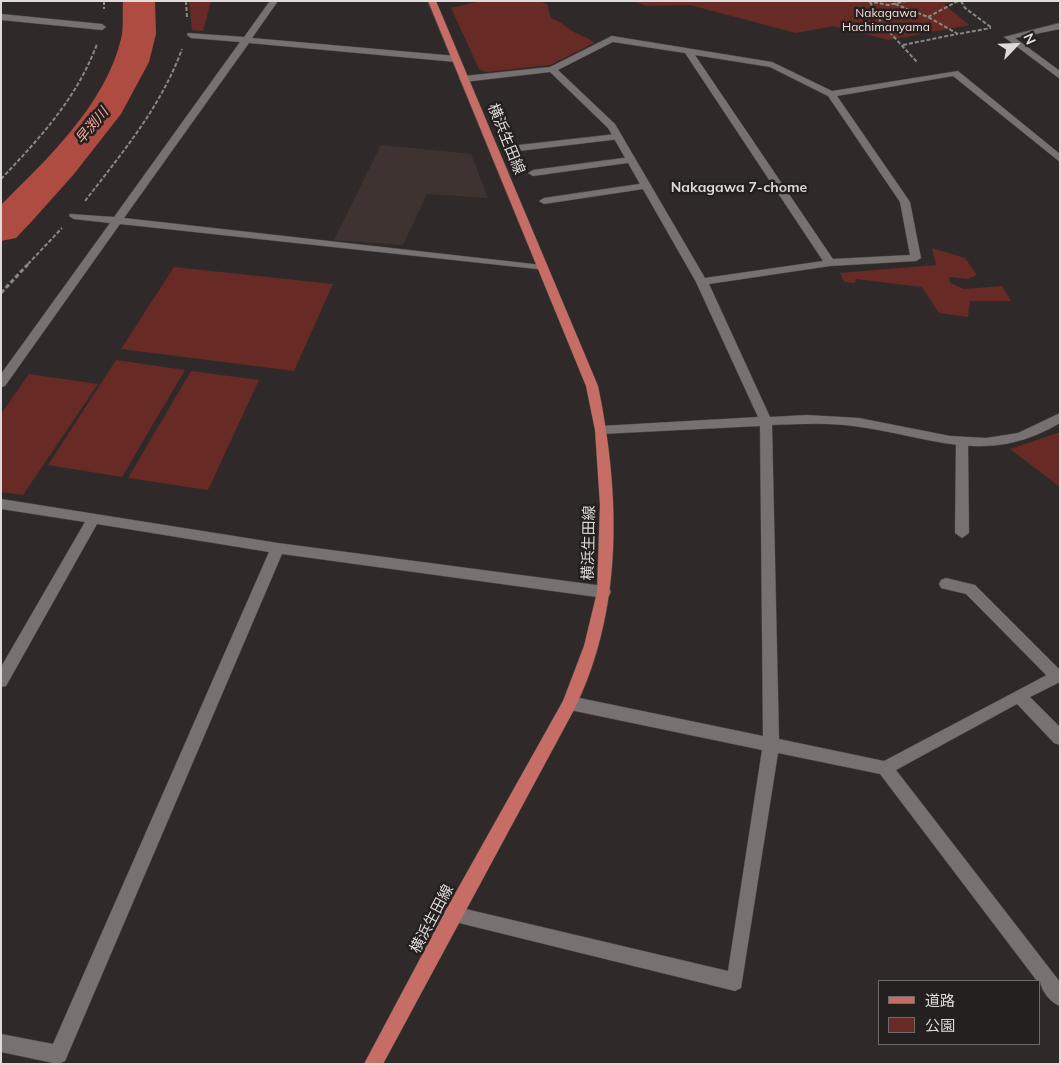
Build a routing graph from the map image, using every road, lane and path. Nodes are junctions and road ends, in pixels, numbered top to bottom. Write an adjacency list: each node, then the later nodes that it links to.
1 (104, 1): 13 (path)
2 (186, 1): 15 (path)
3 (274, 1): 18 (street)
4 (432, 1): 23 (main road, 横浜生田線)
5 (907, 1): 9 (path)
6 (958, 1): 11 (path)
7 (961, 1): 14 (path)
8 (869, 2): 9 (path); 20 (path)
9 (895, 4): 11 (path)
10 (1, 17): 13 (street)
11 (928, 17): 16 (path)
12 (1060, 26): 17 (street)
13 (102, 27): 33 (path)
14 (991, 28): 16 (path); 17 (path)
15 (189, 31): 18 (street)
16 (958, 34): 20 (path)
17 (1008, 37): 25 (street)
18 (246, 40): 23 (street); 37 (street)
19 (184, 42): 36 (path)
20 (903, 45): 22 (path)
21 (688, 52): 24 (street); 27 (street); 38 (street)
22 (914, 58)
23 (456, 59): 26 (main road, 横浜生田線)
24 (552, 69): 26 (street); 28 (street)
25 (1060, 76)
26 (464, 79): 39 (main road, 横浜生田線)
27 (831, 94): 30 (street); 38 (street)
28 (617, 137): 29 (street); 31 (street)
29 (519, 148)
30 (1060, 159)
31 (631, 160): 32 (street); 34 (street)
32 (533, 173)
33 (1, 179)
34 (646, 186): 35 (street); 40 (street)
35 (544, 202)
36 (74, 216): 37 (street); 41 (path)
37 (118, 220): 39 (street); 42 (street)
38 (830, 263): 40 (street)
39 (542, 268): 45 (main road, 横浜生田線)
40 (702, 282): 44 (street)
41 (1, 293)
42 (1, 383)
43 (1060, 417): 46 (street)
44 (766, 422): 45 (street); 46 (street); 59 (street)
45 (601, 430): 52 (main road, 横浜生田線)
46 (962, 442): 49 (street)
47 (1, 504): 48 (street)
48 (94, 518): 50 (street); 53 (street)
49 (962, 533)
50 (278, 548): 52 (street); 63 (street)
51 (946, 584): 54 (street)
52 (604, 592): 57 (main road, 横浜生田線)
53 (5, 666): 55 (street)
54 (1058, 675): 56 (street)
55 (1, 681)
56 (1019, 696): 58 (street); 60 (street)
57 (570, 702): 59 (street); 61 (main road, 横浜生田線)
58 (1060, 738)
59 (771, 744): 60 (street); 61 (street)
60 (885, 768): 62 (street)
61 (453, 914): 64 (main road, 横浜生田線)
62 (1060, 996)
63 (1, 1043)
64 (373, 1064)

